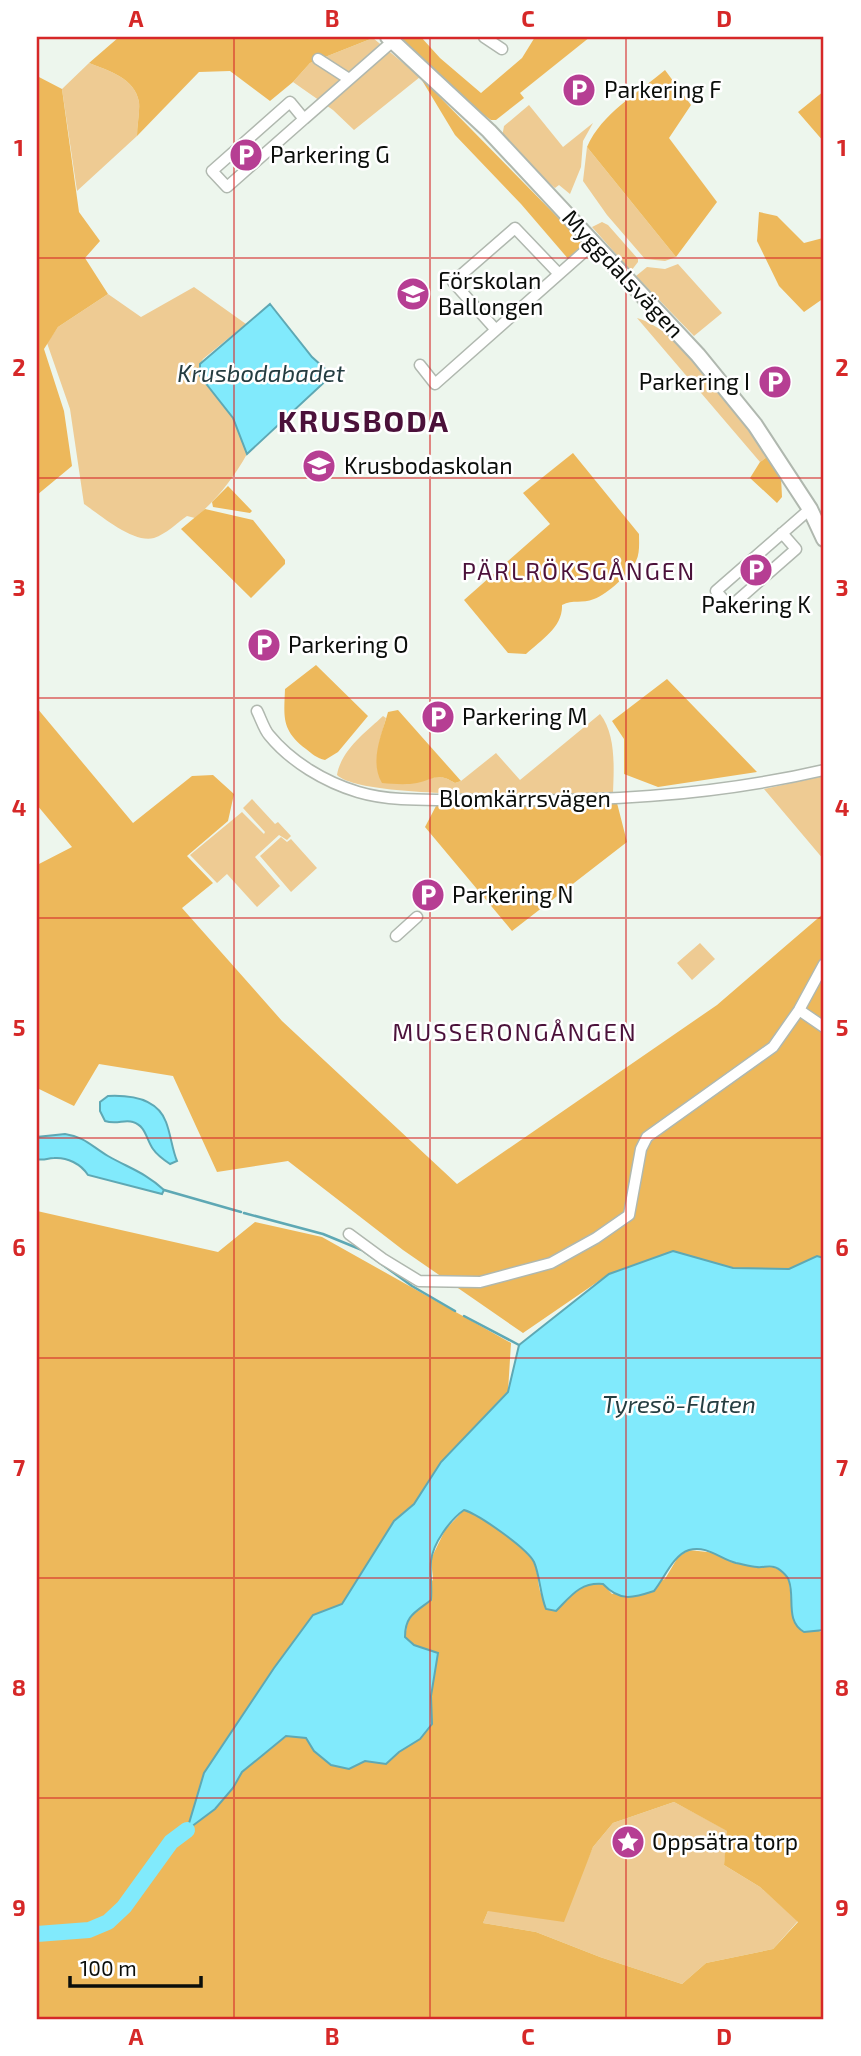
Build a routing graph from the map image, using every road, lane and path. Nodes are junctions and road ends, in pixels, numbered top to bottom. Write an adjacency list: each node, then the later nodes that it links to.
1 (484, 37): 3 (street)
2 (390, 39): 5 (street); 7 (street, Myggdalsvägen)
3 (502, 49)
4 (318, 59): 5 (street)
5 (349, 79): 6 (street)
6 (304, 119): 6 (street)
7 (593, 244): 8 (street); 11 (street, Myggdalsvägen)
8 (559, 274): 9 (street); 9 (street)
9 (496, 330): 10 (street)
10 (420, 365)
11 (810, 509): 12 (street); 13 (street, Myggdalsvägen)
12 (782, 533): 12 (street)
13 (824, 539)
14 (257, 711): 15 (street, Blomkärrsvägen)
15 (824, 770)
16 (417, 917): 17 (street)
17 (396, 936)
18 (824, 964): 19 (street)
19 (800, 1010): 20 (street); 21 (street)
20 (824, 1027)
21 (349, 1234)

